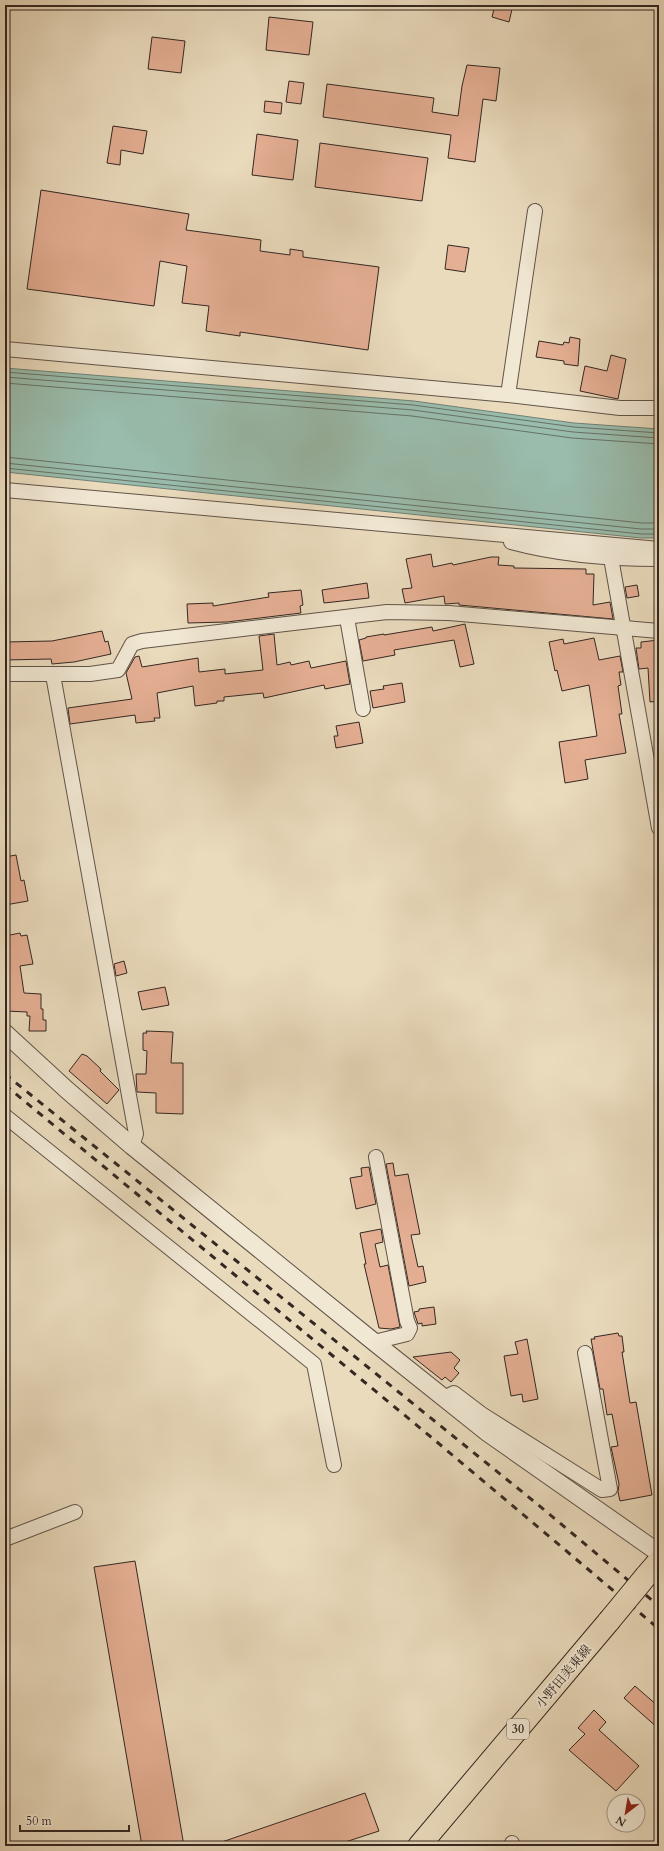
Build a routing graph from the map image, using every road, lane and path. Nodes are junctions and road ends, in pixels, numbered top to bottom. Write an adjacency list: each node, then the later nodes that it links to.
1 (535, 211): 3 (street)
2 (5, 349): 3 (street)
3 (508, 395): 4 (street)
4 (659, 408)
5 (5, 490): 6 (street)
6 (484, 532): 7 (street); 8 (street)
7 (659, 549)
8 (611, 558): 9 (street); 11 (street)
9 (659, 559)
10 (347, 618): 11 (street); 14 (street); 15 (street)
11 (624, 629): 12 (street); 16 (street)
12 (659, 631)
13 (5, 674): 14 (street)
14 (53, 675): 19 (street)
15 (362, 709)
16 (659, 828)
17 (5, 1033): 19 (street)
18 (5, 1116): 24 (street)
19 (132, 1146): 21 (street)
20 (376, 1158): 21 (street)
21 (374, 1342): 23 (street)
22 (585, 1353): 23 (street)
23 (444, 1398): 27 (street)
24 (334, 1465)
25 (75, 1512): 26 (street)
26 (5, 1539)
27 (659, 1553)
28 (653, 1568): 29 (main road, 小野田美東線 / 30, bridge)
29 (423, 1841)

